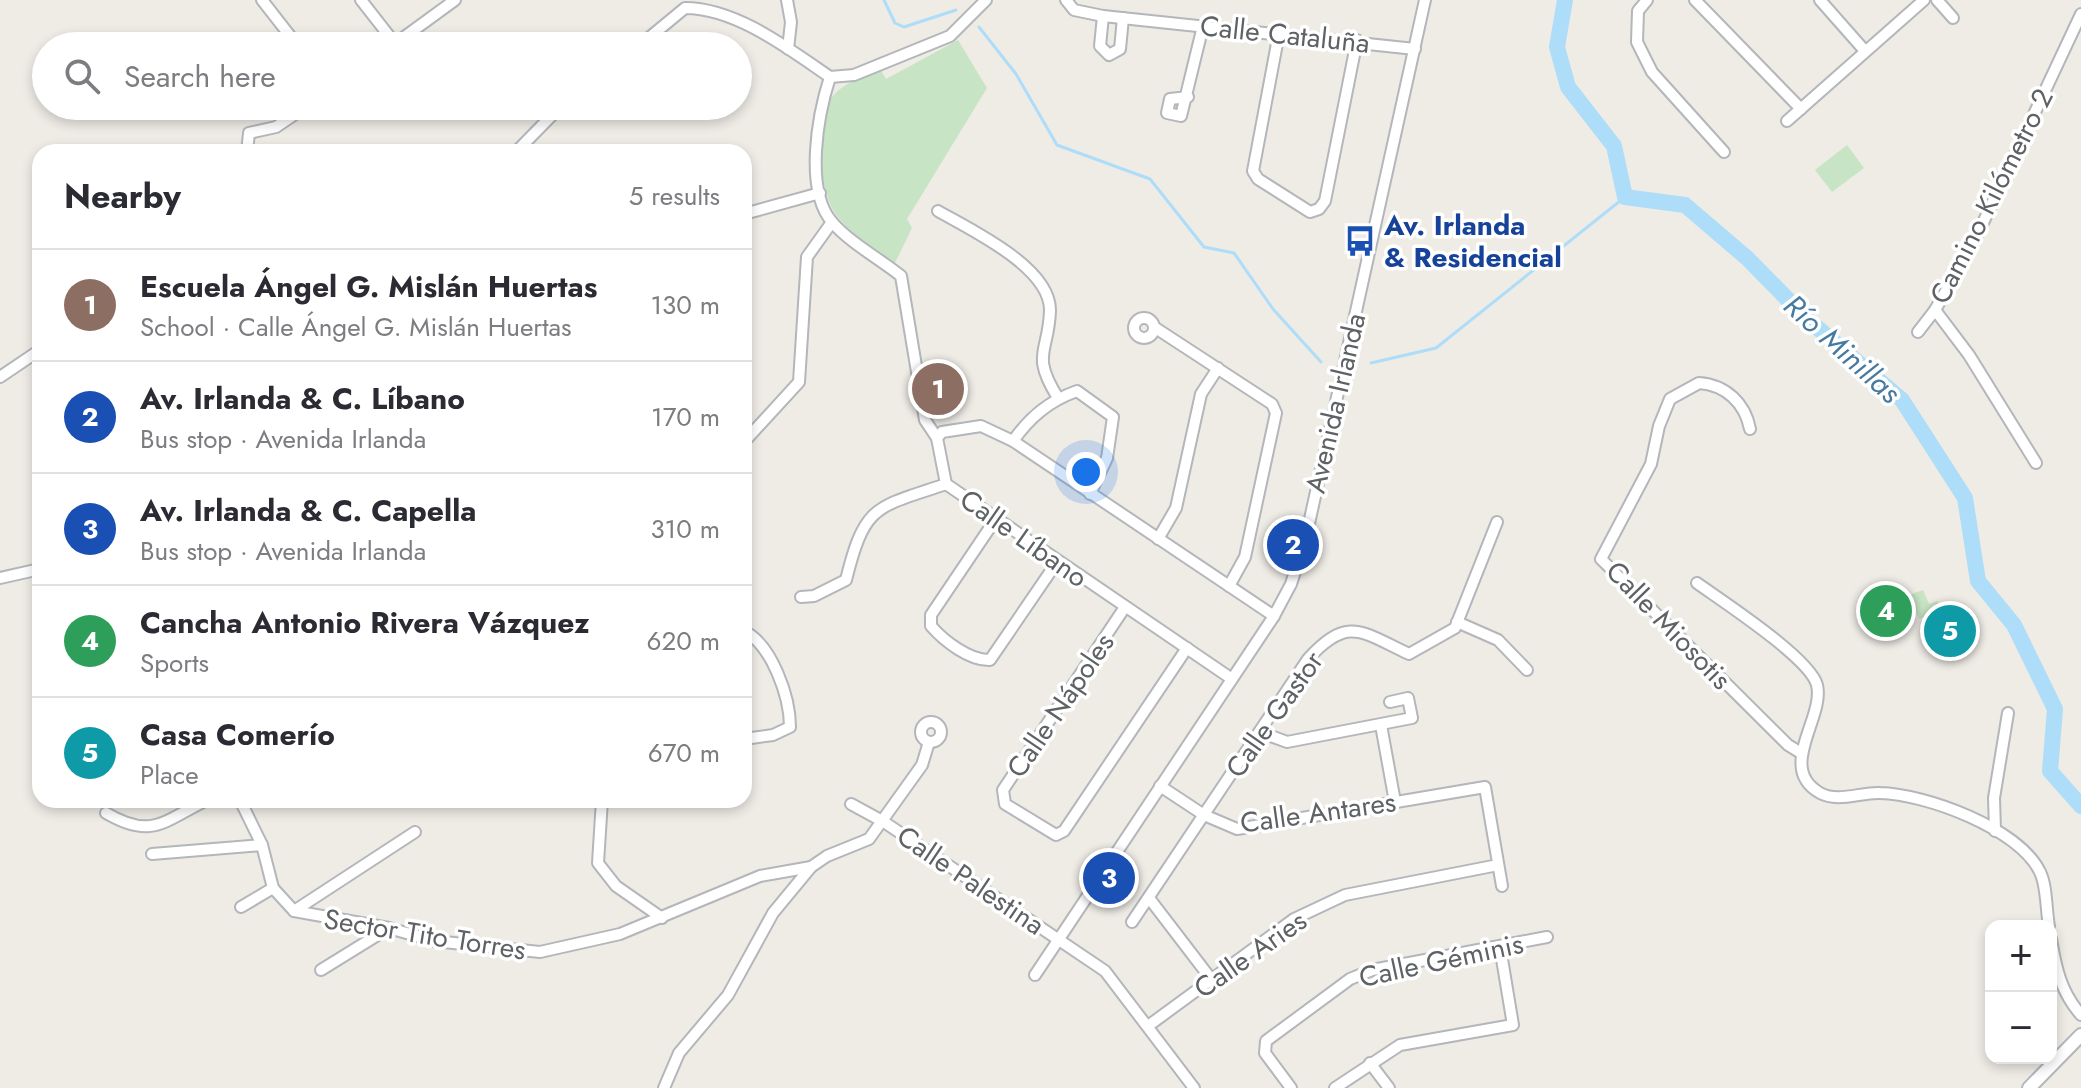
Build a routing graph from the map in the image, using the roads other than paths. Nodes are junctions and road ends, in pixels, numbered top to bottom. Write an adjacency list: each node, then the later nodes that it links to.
1 (262, 0): 18 (street)
2 (361, 0): 19 (street)
3 (455, 0): 20 (street)
4 (787, 0): 24 (street)
5 (986, 0): 27 (street)
6 (1066, 0): 14 (street, Calle Cataluña)
7 (1425, 0): 25 (street, Avenida Irlanda)
8 (1647, 0): 35 (street)
9 (1695, 0): 29 (street)
10 (1820, 0): 26 (street)
11 (1924, 0): 26 (street)
12 (1937, 0): 16 (street)
13 (2081, 14): 40 (street, Camino Kilómetro 2)
14 (1103, 16): 15 (street, Calle Cataluña); 15 (street)
15 (1123, 18): 17 (street, Calle Cataluña)
16 (1953, 18)
17 (1203, 26): 22 (street, Calle Cataluña); 28 (street)
18 (287, 32)
19 (385, 32)
20 (412, 32)
21 (656, 32): 24 (street)
22 (1279, 33): 23 (street, Calle Cataluña); 23 (street)
23 (1357, 40): 25 (street, Calle Cataluña)
24 (788, 49): 27 (street)
25 (1415, 49): 64 (street, Avenida Irlanda)
26 (1865, 51): 29 (street)
27 (830, 77): 36 (street)
28 (1188, 97)
29 (1801, 109): 32 (street)
30 (286, 120): 33 (street)
31 (547, 120): 34 (street)
32 (1787, 121)
33 (248, 144)
34 (524, 144)
35 (1724, 152)
36 (820, 193): 38 (street); 39 (street)
37 (938, 211): 46 (street)
38 (752, 212)
39 (832, 222): 48 (street); 49 (street, Calle Líbano)
40 (1935, 310): 42 (street, Camino Kilómetro 2); 51 (street)
41 (1154, 327): 44 (street)
42 (1918, 332)
43 (32, 355): 45 (street)
44 (1218, 368): 56 (street); 61 (street)
45 (0, 377)
46 (1058, 398): 50 (street); 53 (street)
47 (1750, 429): 76 (street, Calle Miosotis)
48 (752, 433)
49 (937, 438): 50 (street); 52 (street, Calle Líbano)
50 (1013, 441): 53 (street)
51 (2036, 463)
52 (946, 484): 54 (street, Calle Líbano); 62 (street)
53 (1090, 494): 56 (street)
54 (995, 520): 57 (street, Calle Líbano); 57 (street)
55 (1497, 522): 65 (street)
56 (1158, 539): 61 (street)
57 (1057, 562): 63 (street, Calle Líbano)
58 (32, 571): 59 (street)
59 (0, 578)
60 (1697, 583): 76 (street)
61 (1229, 586): 64 (street)
62 (801, 597)
63 (1125, 607): 67 (street, Calle Líbano); 67 (street, Calle Nápoles)
64 (1274, 616): 69 (street, Avenida Irlanda)
65 (1457, 622): 68 (street); 73 (street, Calle Gastor)
66 (752, 639): 74 (street)
67 (1187, 648): 69 (street, Calle Líbano)
68 (1527, 670)
69 (1232, 679): 77 (street, Avenida Irlanda)
70 (1390, 702): 72 (street)
71 (2008, 713): 86 (street)
72 (1381, 725): 73 (street); 78 (street)
73 (1260, 732): 84 (street, Calle Gastor)
74 (752, 738)
75 (929, 742): 85 (street)
76 (1801, 753): 86 (street)
77 (1160, 786): 84 (street, Calle Antares); 102 (street, Avenida Irlanda)
78 (1395, 802): 84 (street, Calle Antares); 90 (street, Calle Antares)
79 (851, 804): 85 (street, Calle Palestina)
80 (191, 808): 83 (street)
81 (244, 808): 88 (street, Sector Tito Torres)
82 (601, 808): 97 (street)
83 (106, 813)
84 (1204, 815): 94 (street, Calle Gastor)
85 (884, 822): 91 (street); 102 (street, Calle Palestina)
86 (1995, 831): 98 (street)
87 (415, 832): 96 (street)
88 (262, 845): 89 (street); 93 (street, Sector Tito Torres)
89 (152, 854)
90 (1498, 865): 92 (street); 107 (street, Calle Aries)
91 (811, 867): 97 (street, Sector Tito Torres); 112 (street)
92 (1502, 886)
93 (273, 888): 95 (street); 96 (street, Sector Tito Torres)
94 (1149, 898): 99 (street, Calle Gastor); 107 (street)
95 (241, 907)
96 (294, 911): 100 (street, Sector Tito Torres)
97 (662, 918): 100 (street, Sector Tito Torres)
98 (2048, 920)
99 (1132, 922)
100 (389, 928): 104 (street)
101 (1547, 937): 103 (street, Calle Géminis)
102 (1059, 939): 105 (street, Avenida Irlanda); 109 (street, Calle Palestina)
103 (1500, 947): 111 (street); 114 (street, Calle Géminis)
104 (321, 970)
105 (1035, 975)
106 (2057, 975): 108 (street)
107 (1211, 979): 109 (street, Calle Aries)
108 (2081, 1015)
109 (1148, 1026): 113 (street, Calle Palestina)
110 (2081, 1035): 117 (street)
111 (1370, 1063): 115 (street); 116 (street)
112 (664, 1088)
113 (1194, 1088)
114 (1291, 1088)
115 (1335, 1088)
116 (1389, 1088)
117 (2029, 1088)

